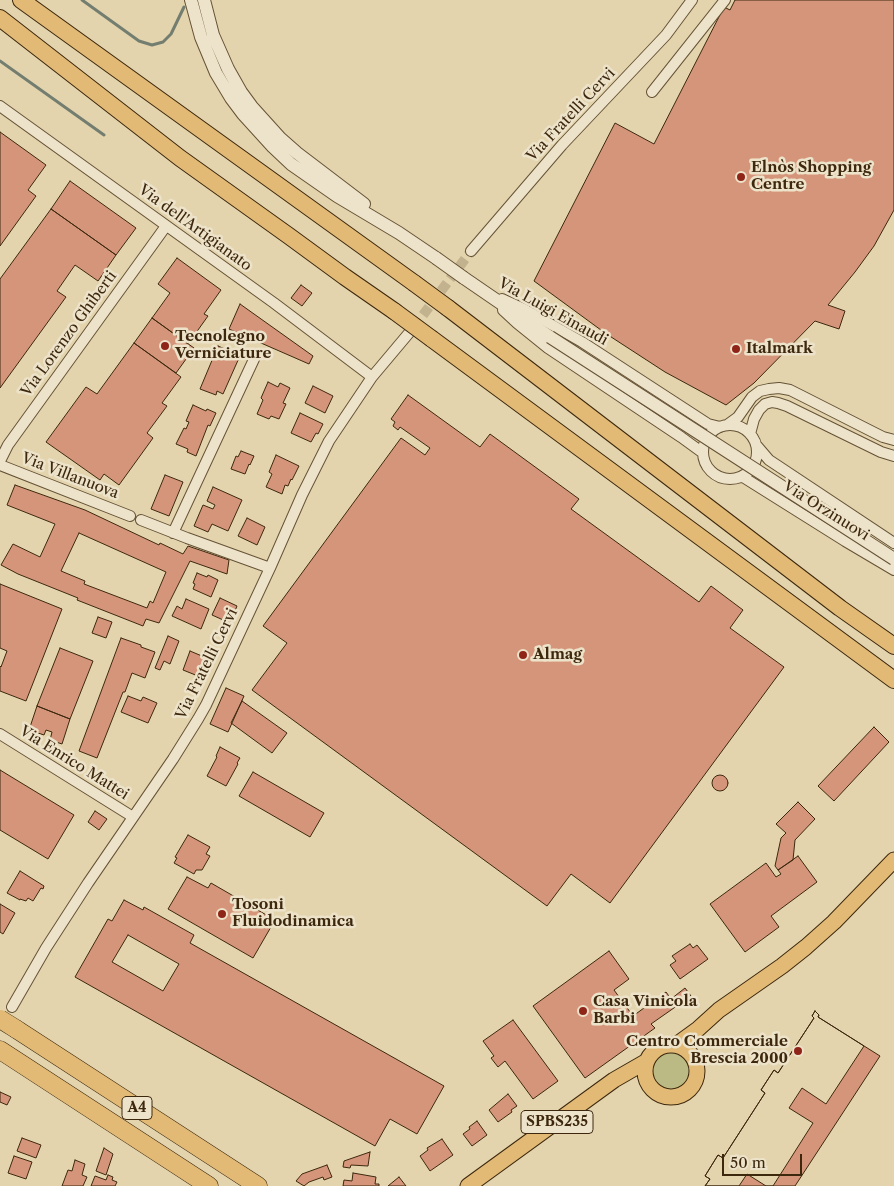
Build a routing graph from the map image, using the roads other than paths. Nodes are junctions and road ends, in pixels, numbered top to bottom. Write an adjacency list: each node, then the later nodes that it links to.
1 (21, 0): 33 (highway, bridge)
2 (191, 0): 10 (street)
3 (204, 0): 10 (street)
4 (692, 0): 11 (street, Via Fratelli Cervi)
5 (725, 0): 7 (street)
6 (0, 18): 34 (highway, bridge)
7 (652, 92)
8 (0, 106): 9 (street, Via dell'Artigianato)
9 (166, 226): 15 (street, Via dell'Artigianato); 19 (street, Via Lorenzo Ghiberti)
10 (400, 233): 12 (street, bridge)
11 (471, 251)
12 (480, 289): 16 (street, Via Luigi Einaudi); 21 (street, Via Luigi Einaudi); 30 (street, bridge)
13 (414, 327): 15 (street, Via Fratelli Cervi)
14 (255, 357): 28 (street)
15 (372, 377): 31 (street, Via Fratelli Cervi)
16 (724, 426): 17 (street, Via Luigi Einaudi); 18 (street); 21 (street)
17 (750, 434): 20 (street); 22 (street)
18 (894, 440)
19 (4, 442): 23 (street, Via Lorenzo Ghiberti)
20 (757, 446): 25 (street); 29 (street)
21 (703, 454): 25 (street, Via Luigi Einaudi)
22 (894, 456)
23 (0, 461)
24 (0, 465): 26 (street, Via Villanuova)
25 (743, 477): 32 (street, Via Orzinuovi)
26 (130, 516)
27 (141, 520): 28 (street)
28 (173, 533): 31 (street)
29 (894, 542)
30 (894, 559)
31 (270, 568): 36 (street, Via Fratelli Cervi)
32 (894, 570)
33 (894, 646)
34 (894, 680)
35 (0, 734): 36 (street, Via Enrico Mattei)
36 (133, 817): 38 (street, Via Fratelli Cervi)
37 (894, 860): 39 (main road, SPBS235)
38 (6, 1013): 47 (highway, A4, bridge)
39 (698, 1029): 40 (main road, SPBS235); 42 (main road)
40 (676, 1045): 42 (main road); 43 (main road, SPBS235)
41 (1, 1051): 46 (highway, A4)
42 (693, 1057): 45 (main road)
43 (646, 1061): 44 (main road, SPBS235); 45 (main road)
44 (614, 1080): 45 (main road); 48 (main road, SPBS235)
45 (649, 1086)
46 (209, 1186)
47 (258, 1186)
48 (468, 1186)

